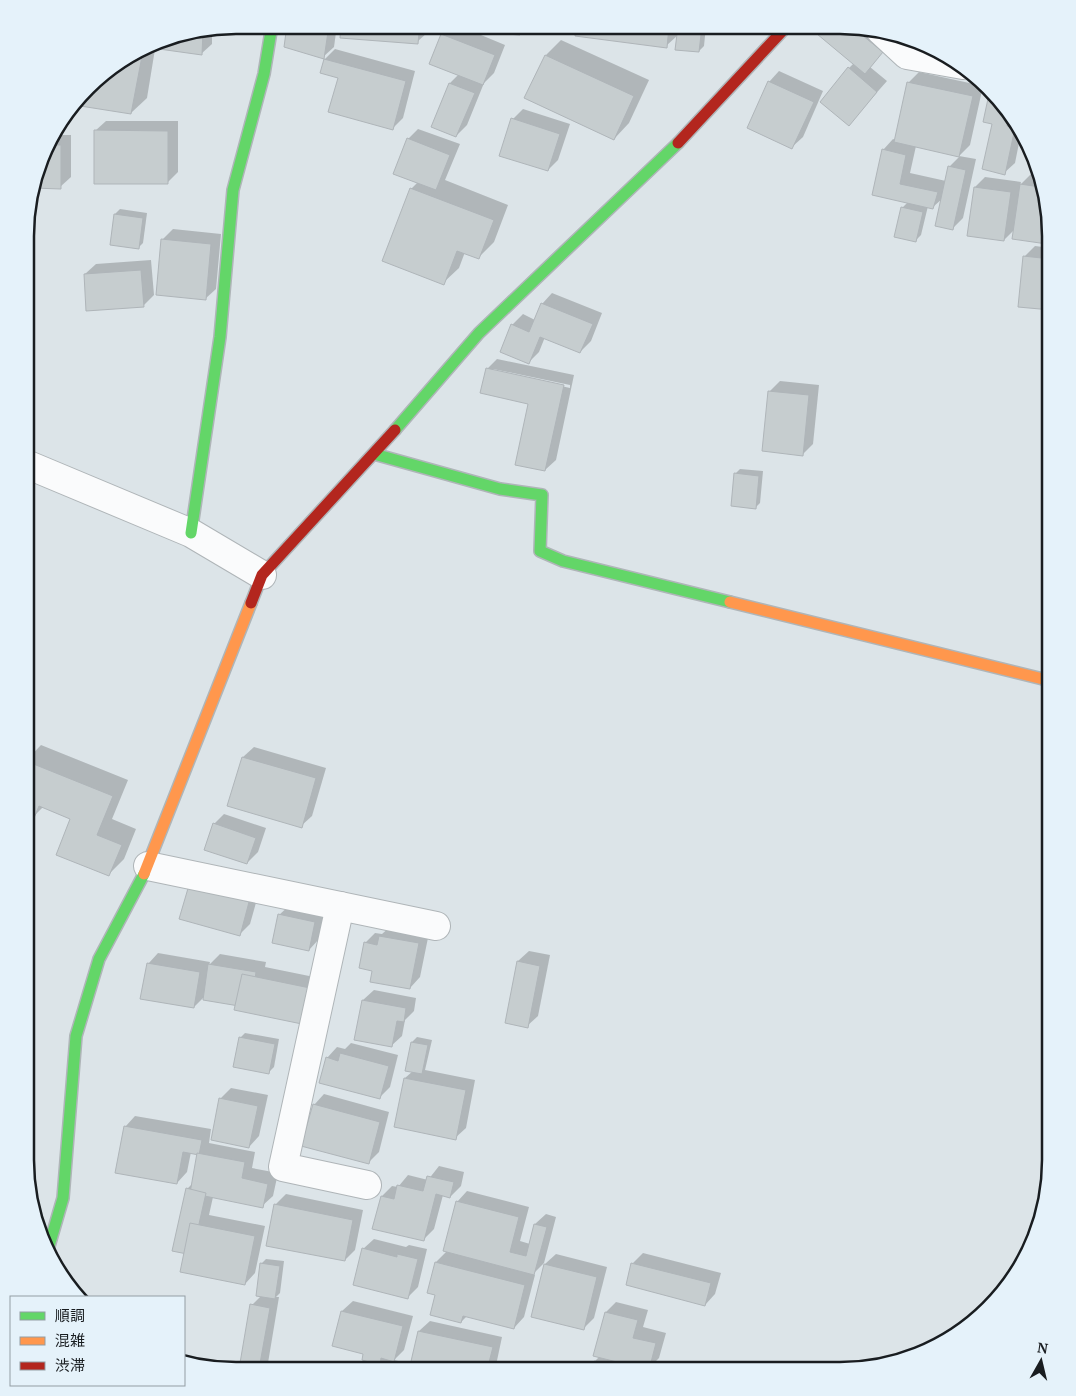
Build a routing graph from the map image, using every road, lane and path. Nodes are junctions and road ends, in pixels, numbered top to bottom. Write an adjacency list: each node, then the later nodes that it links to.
1 (271, 34): 7 (street)
2 (780, 34): 5 (street)
3 (891, 41): 4 (street)
4 (942, 62)
5 (374, 454): 8 (street); 9 (street)
6 (34, 467): 7 (street)
7 (191, 533): 8 (street)
8 (262, 575): 10 (street)
9 (1042, 679)
10 (148, 866): 11 (street); 14 (street)
11 (340, 906): 12 (street); 13 (street)
12 (436, 926)
13 (367, 1185)
14 (50, 1241)

